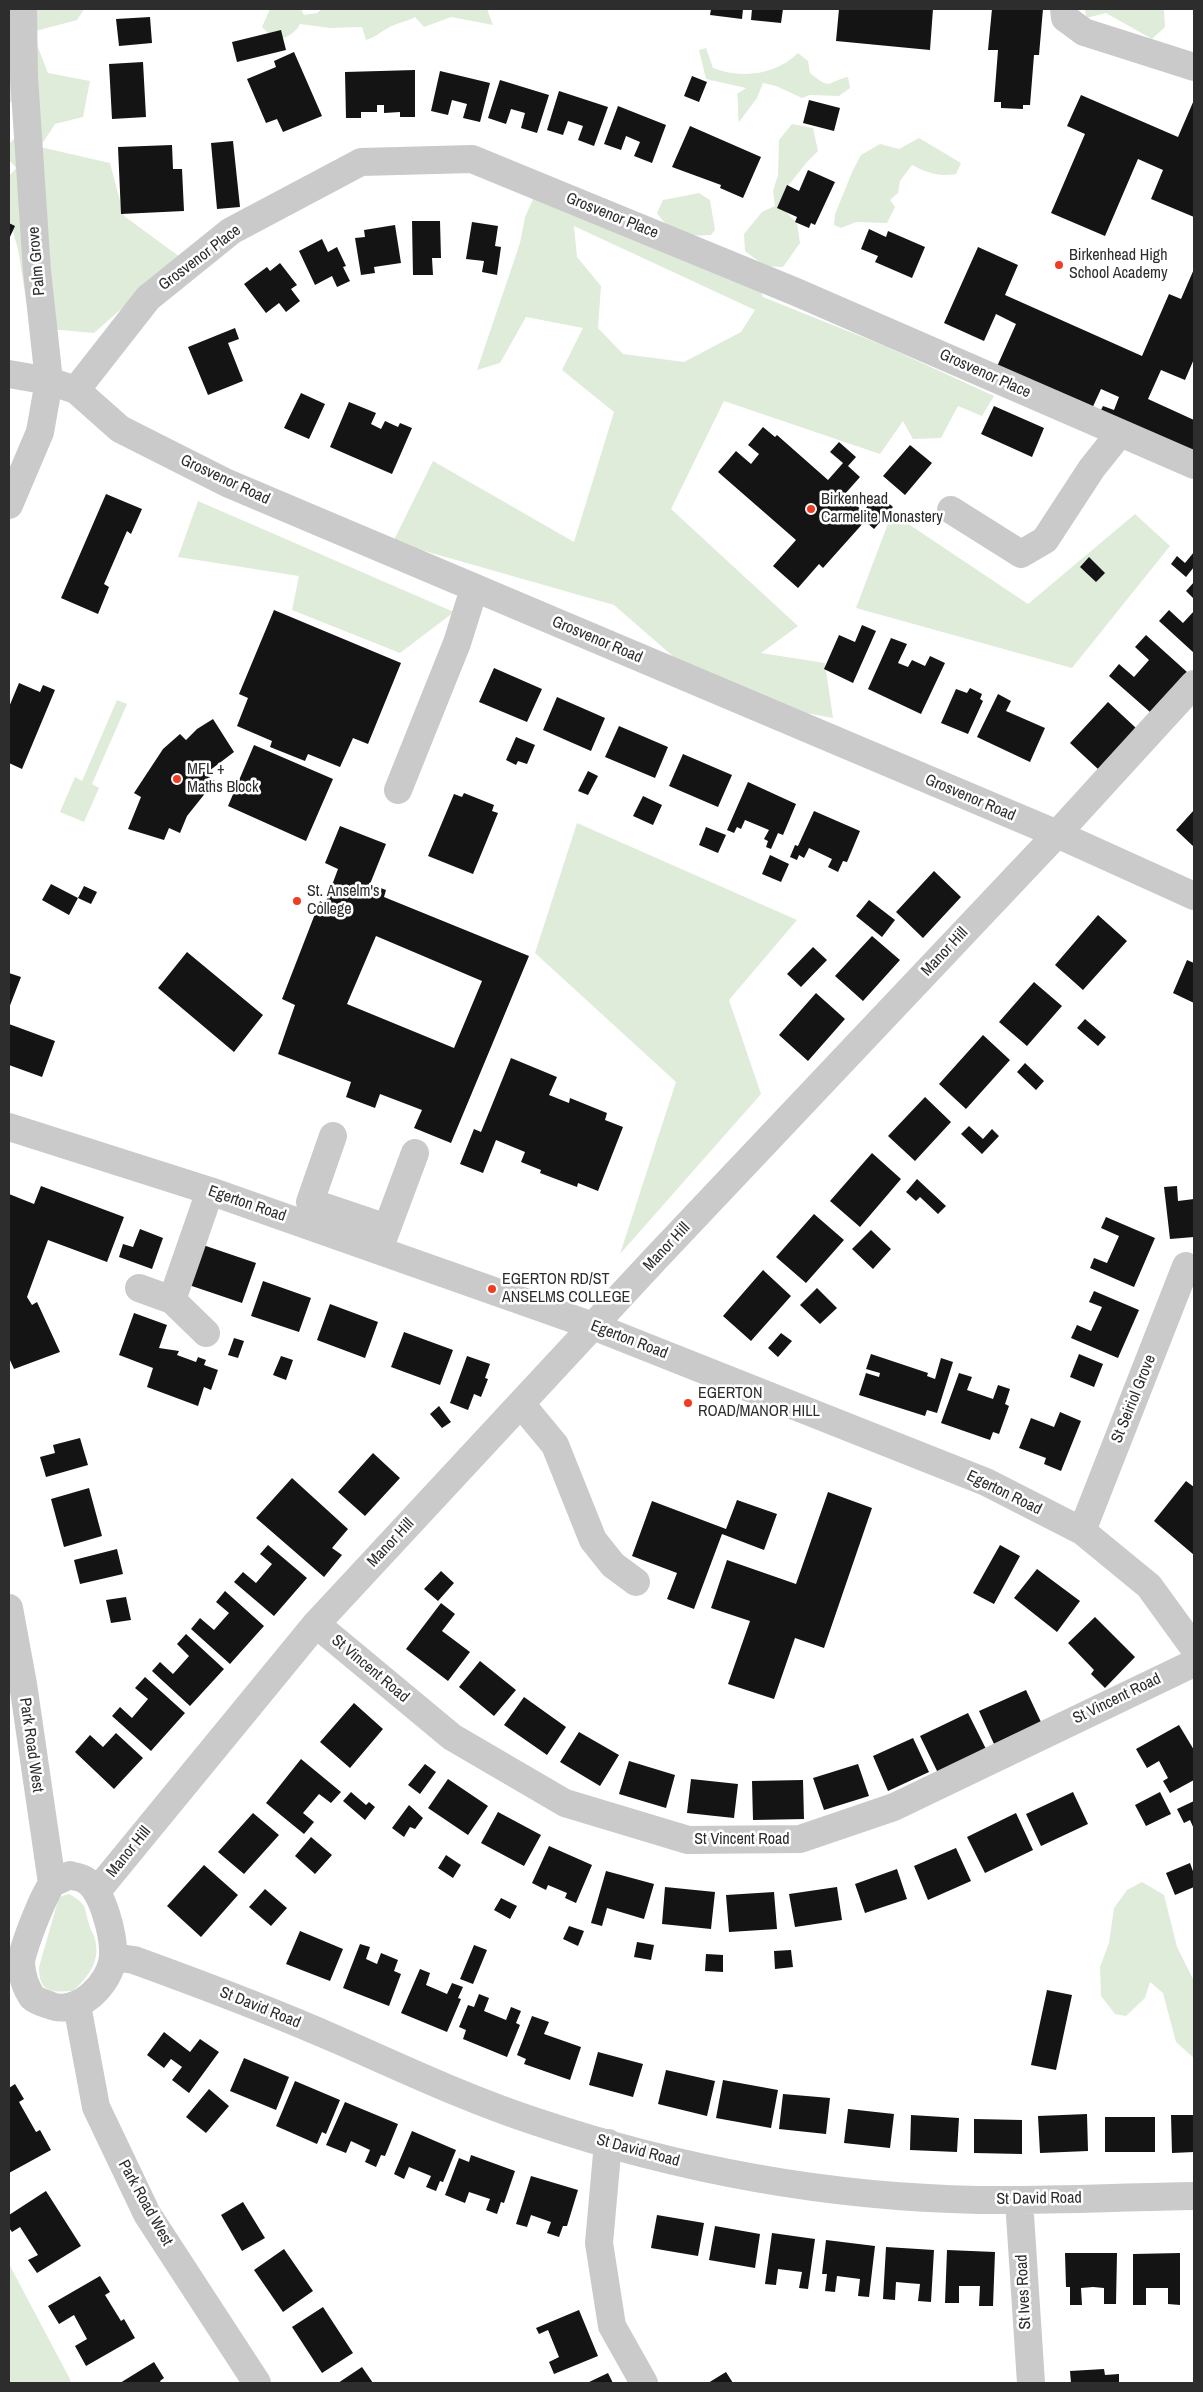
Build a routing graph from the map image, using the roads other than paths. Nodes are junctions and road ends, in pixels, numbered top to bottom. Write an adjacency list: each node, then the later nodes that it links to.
1 (23, 9): 5 (street, Palm Grove)
2 (1064, 9): 3 (street)
3 (1194, 67)
4 (9, 374): 5 (street, Grosvenor Road)
5 (49, 381): 6 (street, Grosvenor Road); 9 (street, Palm Grove)
6 (76, 390): 7 (street, Grosvenor Place); 11 (street, Grosvenor Road)
7 (1120, 433): 8 (street, Grosvenor Place); 10 (street)
8 (1194, 465)
9 (9, 505)
10 (951, 510)
11 (474, 589): 13 (street); 14 (street, Grosvenor Road)
12 (1194, 684): 14 (street, Manor Hill)
13 (398, 790)
14 (1057, 834): 15 (street, Grosvenor Road); 24 (street, Manor Hill)
15 (1194, 896)
16 (9, 1127): 19 (street, Egerton Road)
17 (333, 1136): 20 (street)
18 (415, 1153): 20 (street)
19 (210, 1191): 20 (street, Egerton Road); 23 (street)
20 (382, 1239): 24 (street, Egerton Road)
21 (1186, 1266): 27 (street, St Seiriol Grove)
22 (139, 1288): 23 (street)
23 (172, 1300): 25 (street)
24 (594, 1326): 26 (street, Manor Hill); 27 (street, Egerton Road)
25 (206, 1333)
26 (520, 1404): 28 (street); 30 (street, Manor Hill)
27 (1082, 1531): 31 (street, Egerton Road)
28 (636, 1582)
29 (9, 1608): 33 (street, Park Road West)
30 (316, 1624): 32 (street, St Vincent Road); 34 (street, Manor Hill)
31 (1194, 1648)
32 (1194, 1663)
33 (52, 1883): 34 (street); 36 (street)
34 (97, 1891): 35 (street)
35 (113, 1957): 37 (street); 38 (street, St David Road)
36 (16, 1987): 37 (street)
37 (76, 2005): 41 (street, Park Road West)
38 (608, 2143): 40 (street, St David Road); 42 (street)
39 (1194, 2196): 40 (street, St David Road)
40 (1019, 2200): 43 (street, St Ives Road)
41 (257, 2383)
42 (644, 2383)
43 (1031, 2383)

